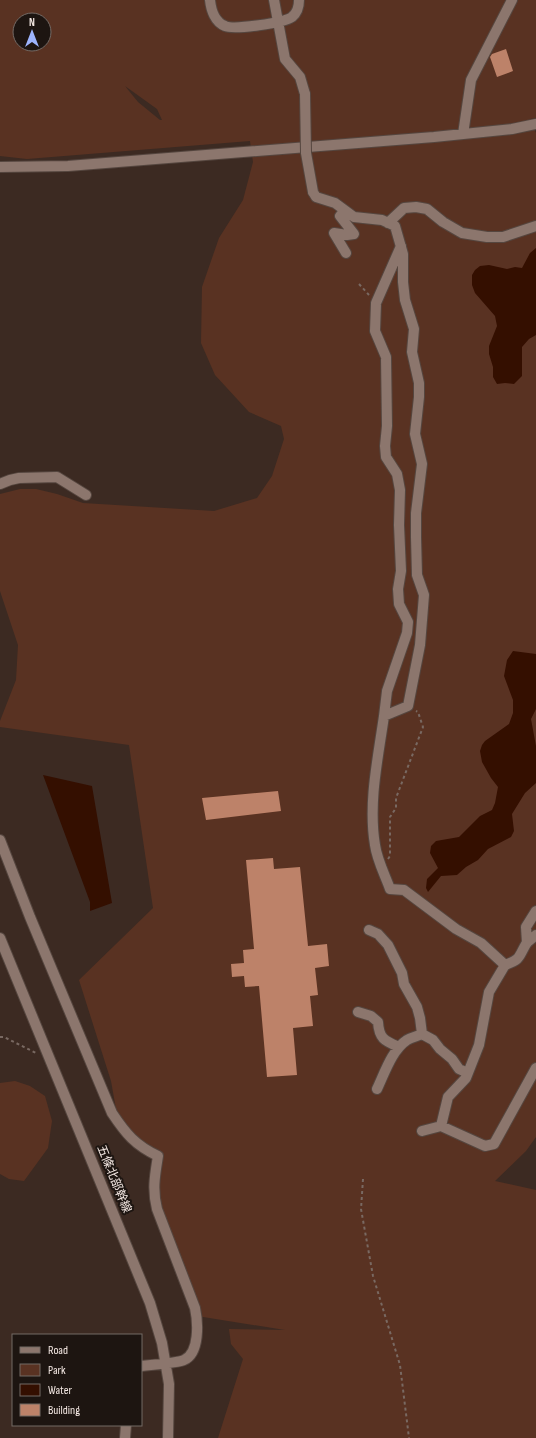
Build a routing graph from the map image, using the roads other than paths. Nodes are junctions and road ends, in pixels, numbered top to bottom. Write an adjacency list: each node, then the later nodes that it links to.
1 (210, 0): 5 (street)
2 (274, 0): 5 (street)
3 (299, 0): 5 (street)
4 (512, 0): 7 (street)
5 (279, 22): 9 (street, bridge)
6 (536, 124): 7 (street)
7 (463, 134): 8 (street)
8 (0, 167)
9 (344, 210): 10 (street); 13 (street)
10 (388, 223): 11 (street); 12 (street)
11 (536, 226)
12 (401, 246): 16 (street); 16 (street)
13 (346, 253)
14 (0, 484): 15 (street)
15 (86, 495)
16 (384, 716): 23 (street)
17 (0, 840): 32 (street)
18 (536, 911): 22 (street)
19 (369, 930): 25 (street)
20 (536, 935): 22 (street)
21 (0, 938): 32 (street, 五條北部幹線)
22 (527, 943): 23 (street)
23 (505, 965): 28 (street)
24 (358, 1012): 26 (street)
25 (422, 1034): 26 (street); 28 (street)
26 (399, 1048): 29 (street)
27 (536, 1068): 30 (street)
28 (468, 1073): 30 (street)
29 (377, 1089)
30 (441, 1126): 31 (street)
31 (422, 1130)
32 (166, 1363): 33 (street); 36 (street, 五條北部幹線)
33 (142, 1366)
34 (126, 1426): 35 (street)
35 (125, 1438)
36 (168, 1438)

